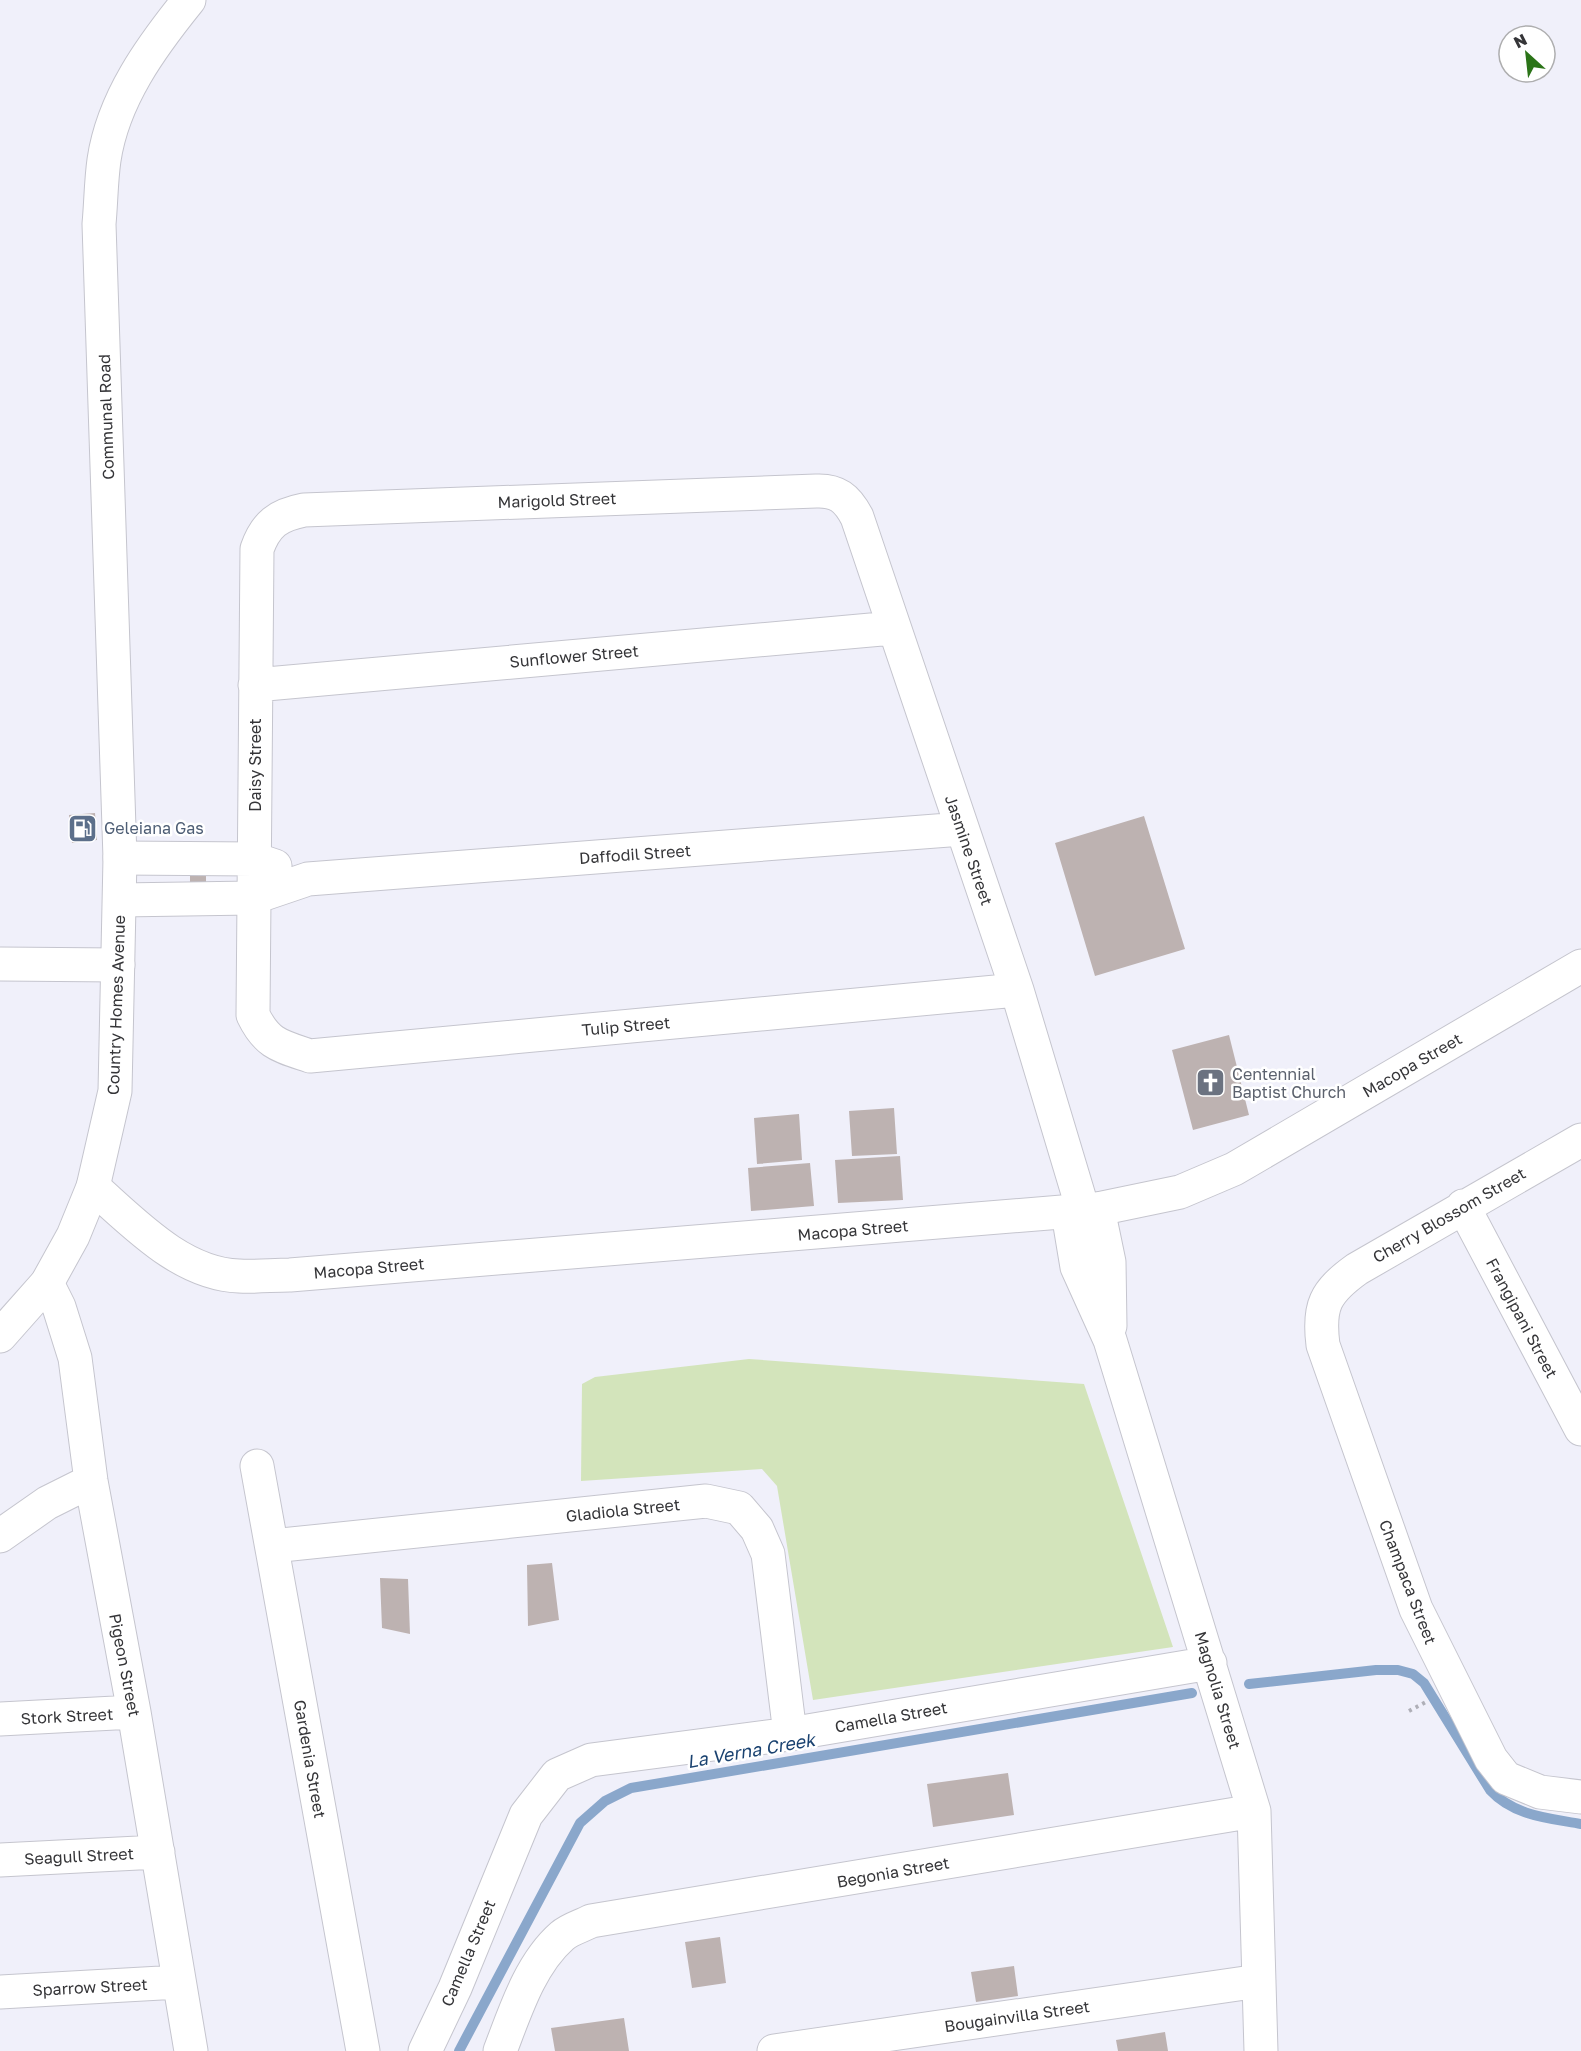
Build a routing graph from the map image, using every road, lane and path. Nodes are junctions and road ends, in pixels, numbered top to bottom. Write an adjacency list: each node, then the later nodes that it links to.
1 (189, 0): 7 (street, Communal Road)
2 (842, 496): 3 (street, Marigold Street); 4 (street, Jasmine Street)
3 (274, 520): 5 (street, Daisy Street)
4 (893, 628): 5 (street, Sunflower Street); 6 (street, Jasmine Street)
5 (255, 685): 8 (street, Daisy Street)
6 (963, 829): 9 (street, Daffodil Street); 15 (street, Jasmine Street)
7 (120, 858): 8 (street, Daffodil Street); 11 (street, Country Homes Avenue)
8 (254, 859): 9 (street, Daffodil Street); 10 (street, Daisy Street)
9 (308, 879): 10 (street, Daffodil Street)
10 (252, 897): 11 (street, Daffodil Street); 16 (street, Daisy Street)
11 (120, 900): 13 (street, Country Homes Avenue)
12 (0, 964): 13 (street)
13 (118, 965): 18 (street, Country Homes Avenue)
14 (1581, 966): 20 (street, Macopa Street)
15 (1017, 990): 16 (street, Tulip Street); 20 (street, Jasmine Street)
16 (253, 1015)
17 (1581, 1140): 19 (street, Cherry Blossom Street)
18 (93, 1187): 20 (street, Macopa Street); 21 (street, Country Homes Avenue)
19 (1463, 1206): 22 (street, Cherry Blossom Street); 24 (street, Frangipani Street)
20 (1083, 1211): 29 (street, Magnolia Street)
21 (47, 1283): 23 (street, Country Homes Avenue); 26 (street, Pigeon Street)
22 (1325, 1300): 33 (street, Champaca Street)
23 (0, 1336)
24 (1581, 1429)
25 (257, 1466): 28 (street, Gardenia Street)
26 (91, 1481): 27 (street); 30 (street, Pigeon Street)
27 (0, 1536)
28 (272, 1546): 32 (street, Gladiola Street); 41 (street, Gardenia Street)
29 (1210, 1663): 32 (street, Camella Street); 34 (street, Magnolia Street)
30 (134, 1712): 31 (street, Stork Street); 35 (street, Pigeon Street)
31 (0, 1719)
32 (790, 1734): 42 (street, Camella Street)
33 (1581, 1797)
34 (1254, 1810): 37 (street, Magnolia Street); 43 (street, Begonia Street)
35 (158, 1852): 36 (street, Seagull Street); 38 (street, Pigeon Street)
36 (0, 1860)
37 (1259, 1981): 44 (street, Bougainvilla Street); 45 (street, Magnolia Street)
38 (179, 1982): 39 (street, Sparrow Street); 40 (street, Pigeon Street)
39 (0, 1992)
40 (191, 2051)
41 (363, 2051)
42 (425, 2051)
43 (500, 2051)
44 (774, 2051)
45 (1261, 2051)

